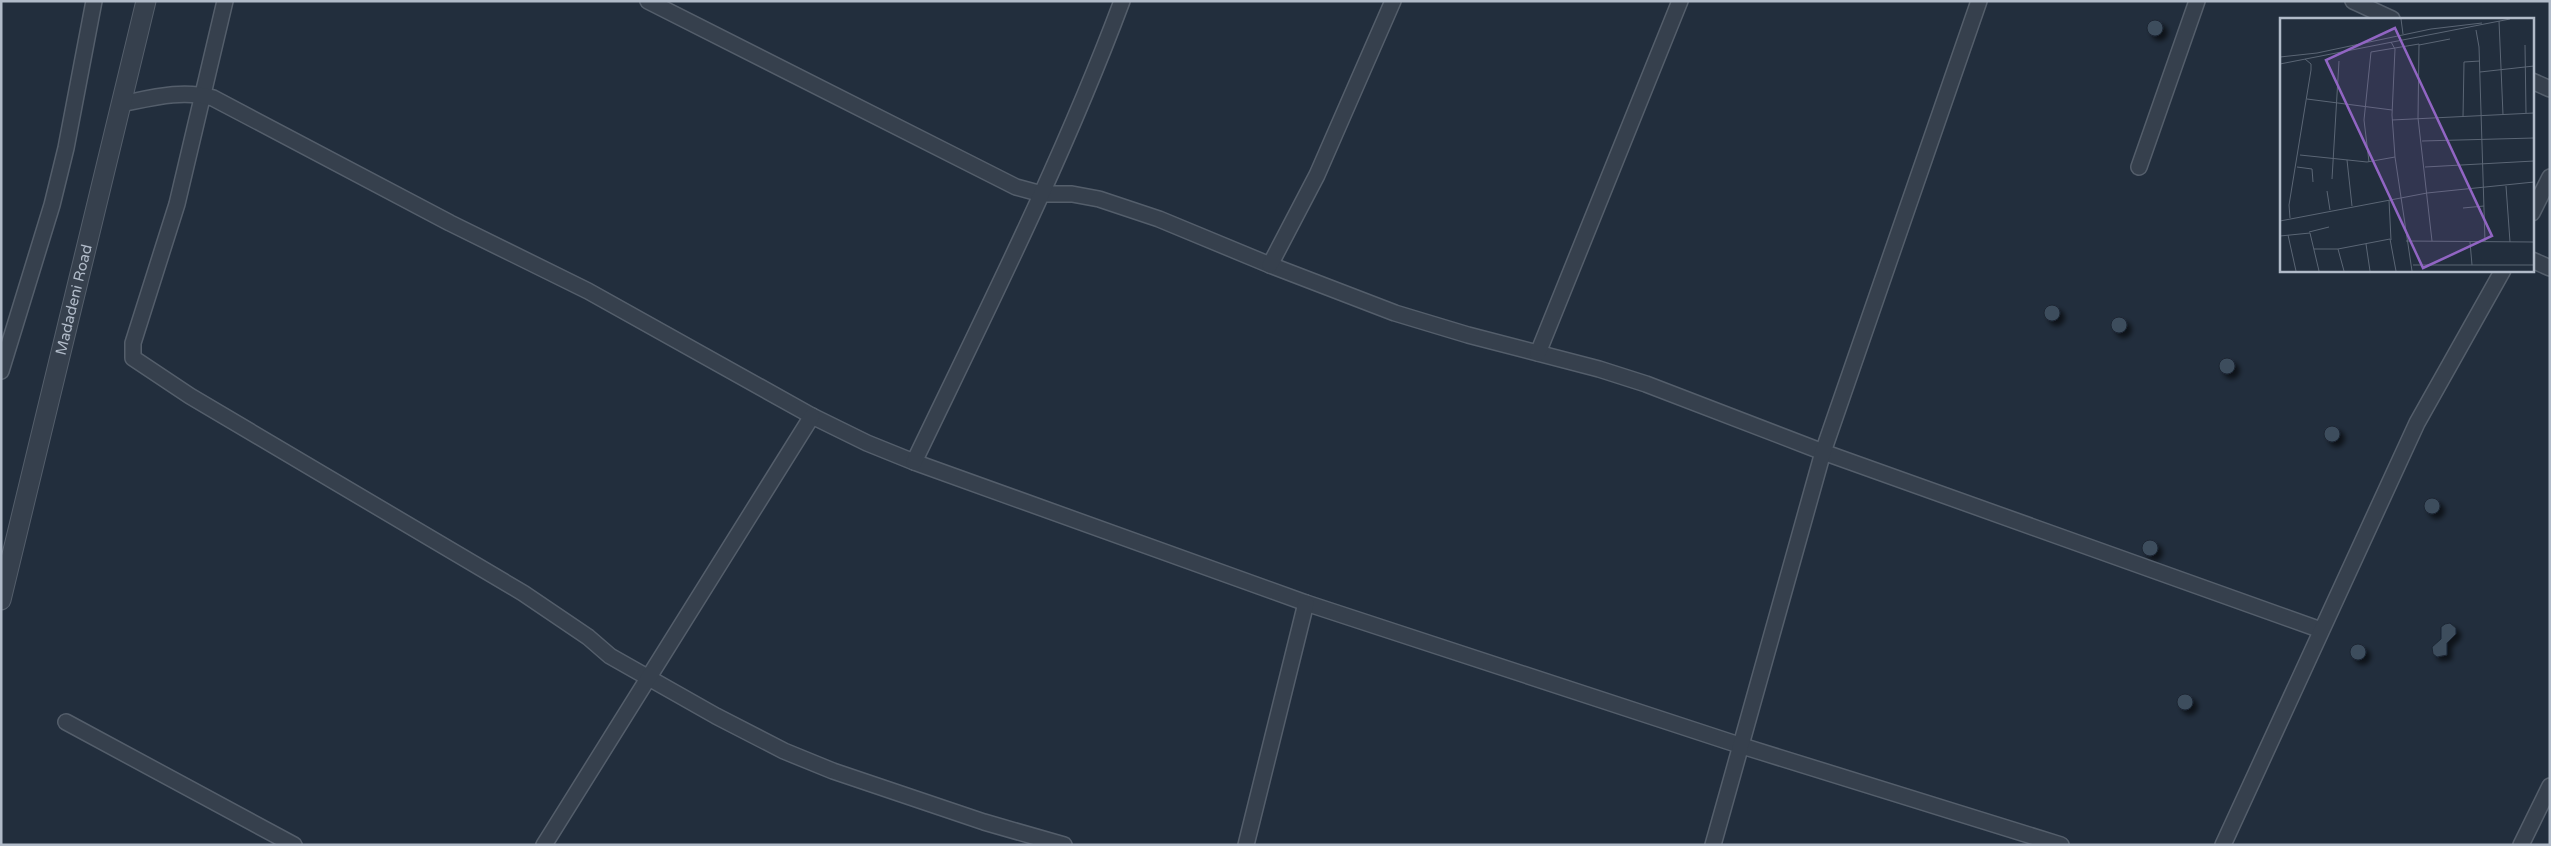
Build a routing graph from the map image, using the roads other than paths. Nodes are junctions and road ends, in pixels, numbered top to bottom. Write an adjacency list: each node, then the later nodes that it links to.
1 (94, 1): 25 (street)
2 (146, 1): 15 (street, Madadeni Road)
3 (225, 1): 14 (street)
4 (648, 1): 18 (street)
5 (1122, 1): 18 (street)
6 (1393, 1): 21 (street)
7 (1680, 1): 24 (street)
8 (1979, 1): 27 (street)
9 (2197, 1): 16 (street)
10 (2353, 1): 11 (street)
11 (2390, 18)
12 (2534, 82): 13 (street)
13 (2550, 89)
14 (202, 94): 15 (street); 26 (street); 32 (street)
15 (120, 104): 29 (street, Madadeni Road)
16 (2139, 167)
17 (2550, 176): 19 (street)
18 (1042, 194): 21 (street); 28 (street)
19 (2534, 209)
20 (2534, 261): 22 (street)
21 (1270, 265): 24 (street)
22 (2550, 268)
23 (2502, 271): 31 (street)
24 (1538, 353): 27 (street)
25 (1, 371)
26 (812, 416): 28 (street); 32 (street)
27 (1823, 452): 31 (street); 34 (street)
28 (914, 462): 30 (street)
29 (1, 600)
30 (1306, 603): 34 (street); 39 (street)
31 (2321, 630): 42 (street)
32 (650, 678): 37 (street); 38 (street)
33 (66, 722): 36 (street)
34 (1739, 745): 40 (street); 41 (street)
35 (2550, 786): 43 (street)
36 (294, 845)
37 (544, 845)
38 (1064, 845)
39 (1246, 845)
40 (1713, 845)
41 (2060, 845)
42 (2223, 845)
43 (2521, 845)

